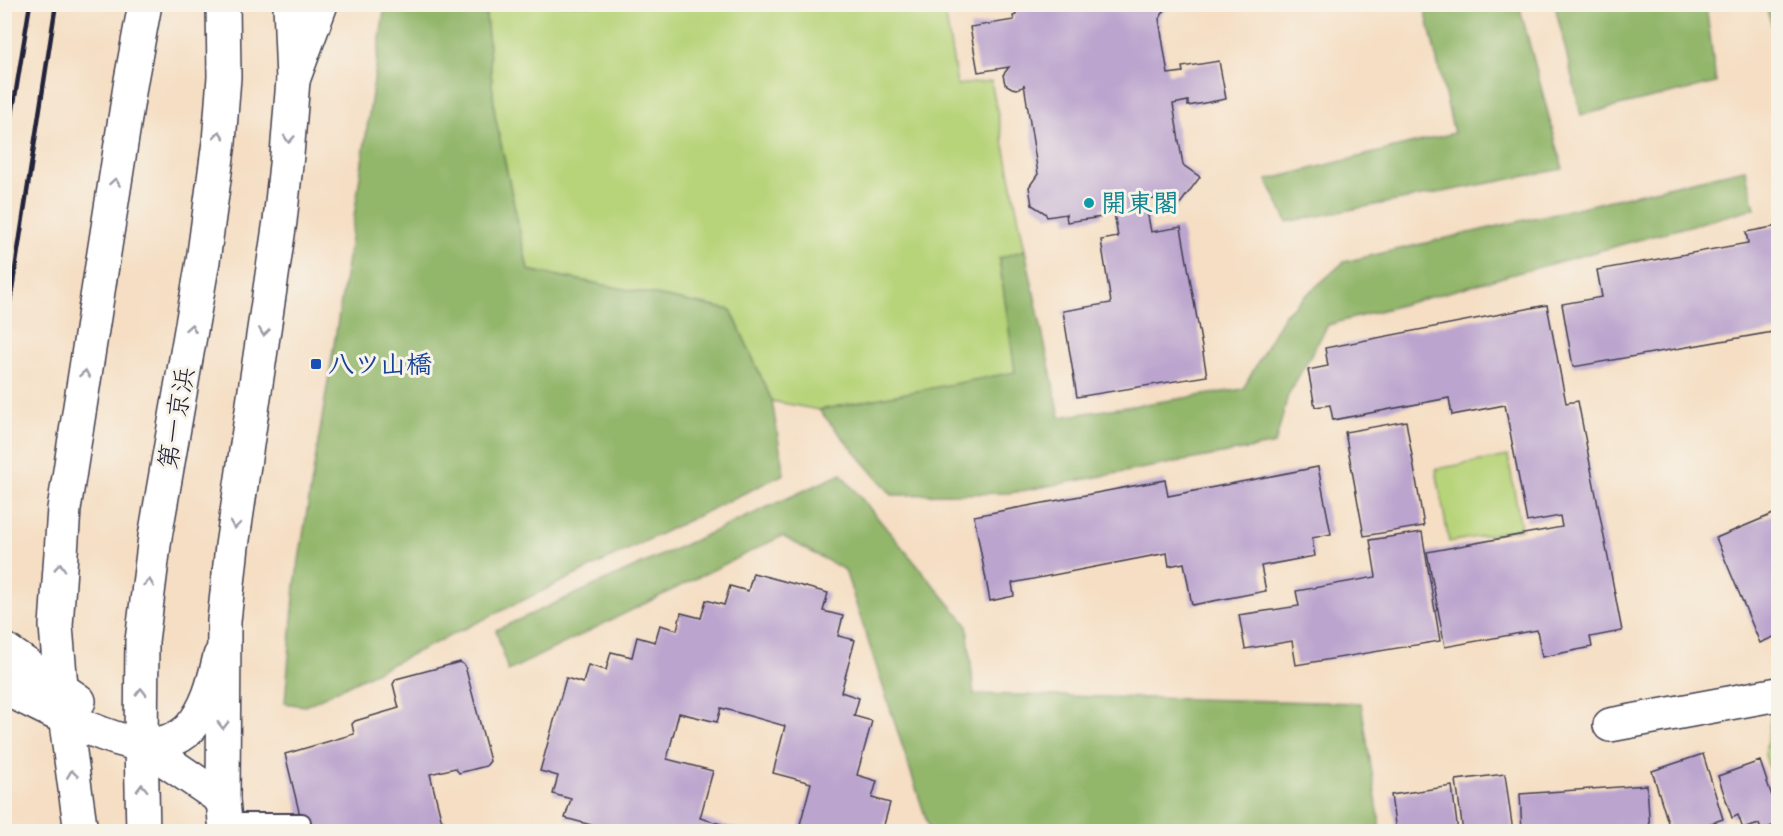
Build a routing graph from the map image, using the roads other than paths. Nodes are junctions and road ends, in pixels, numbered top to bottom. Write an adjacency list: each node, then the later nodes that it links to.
1 (145, 4): 10 (main road, one-way to 1)
2 (223, 4): 12 (main road, 第一京浜, one-way to 2)
3 (290, 4): 5 (main road)
4 (321, 4): 5 (main road)
5 (293, 80): 6 (main road, one-way to 6)
6 (223, 646): 12 (main road); 13 (main road, one-way to 13)
7 (4, 649): 10 (main road)
8 (4, 688): 10 (main road)
9 (1779, 694): 11 (main road)
10 (55, 703): 12 (main road); 15 (main road); 16 (main road, one-way to 10)
11 (1610, 725)
12 (141, 744): 13 (main road); 17 (main road, 第一京浜, one-way to 12)
13 (225, 818): 14 (lane)
14 (302, 822)
15 (58, 831)
16 (81, 831)
17 (143, 831)

